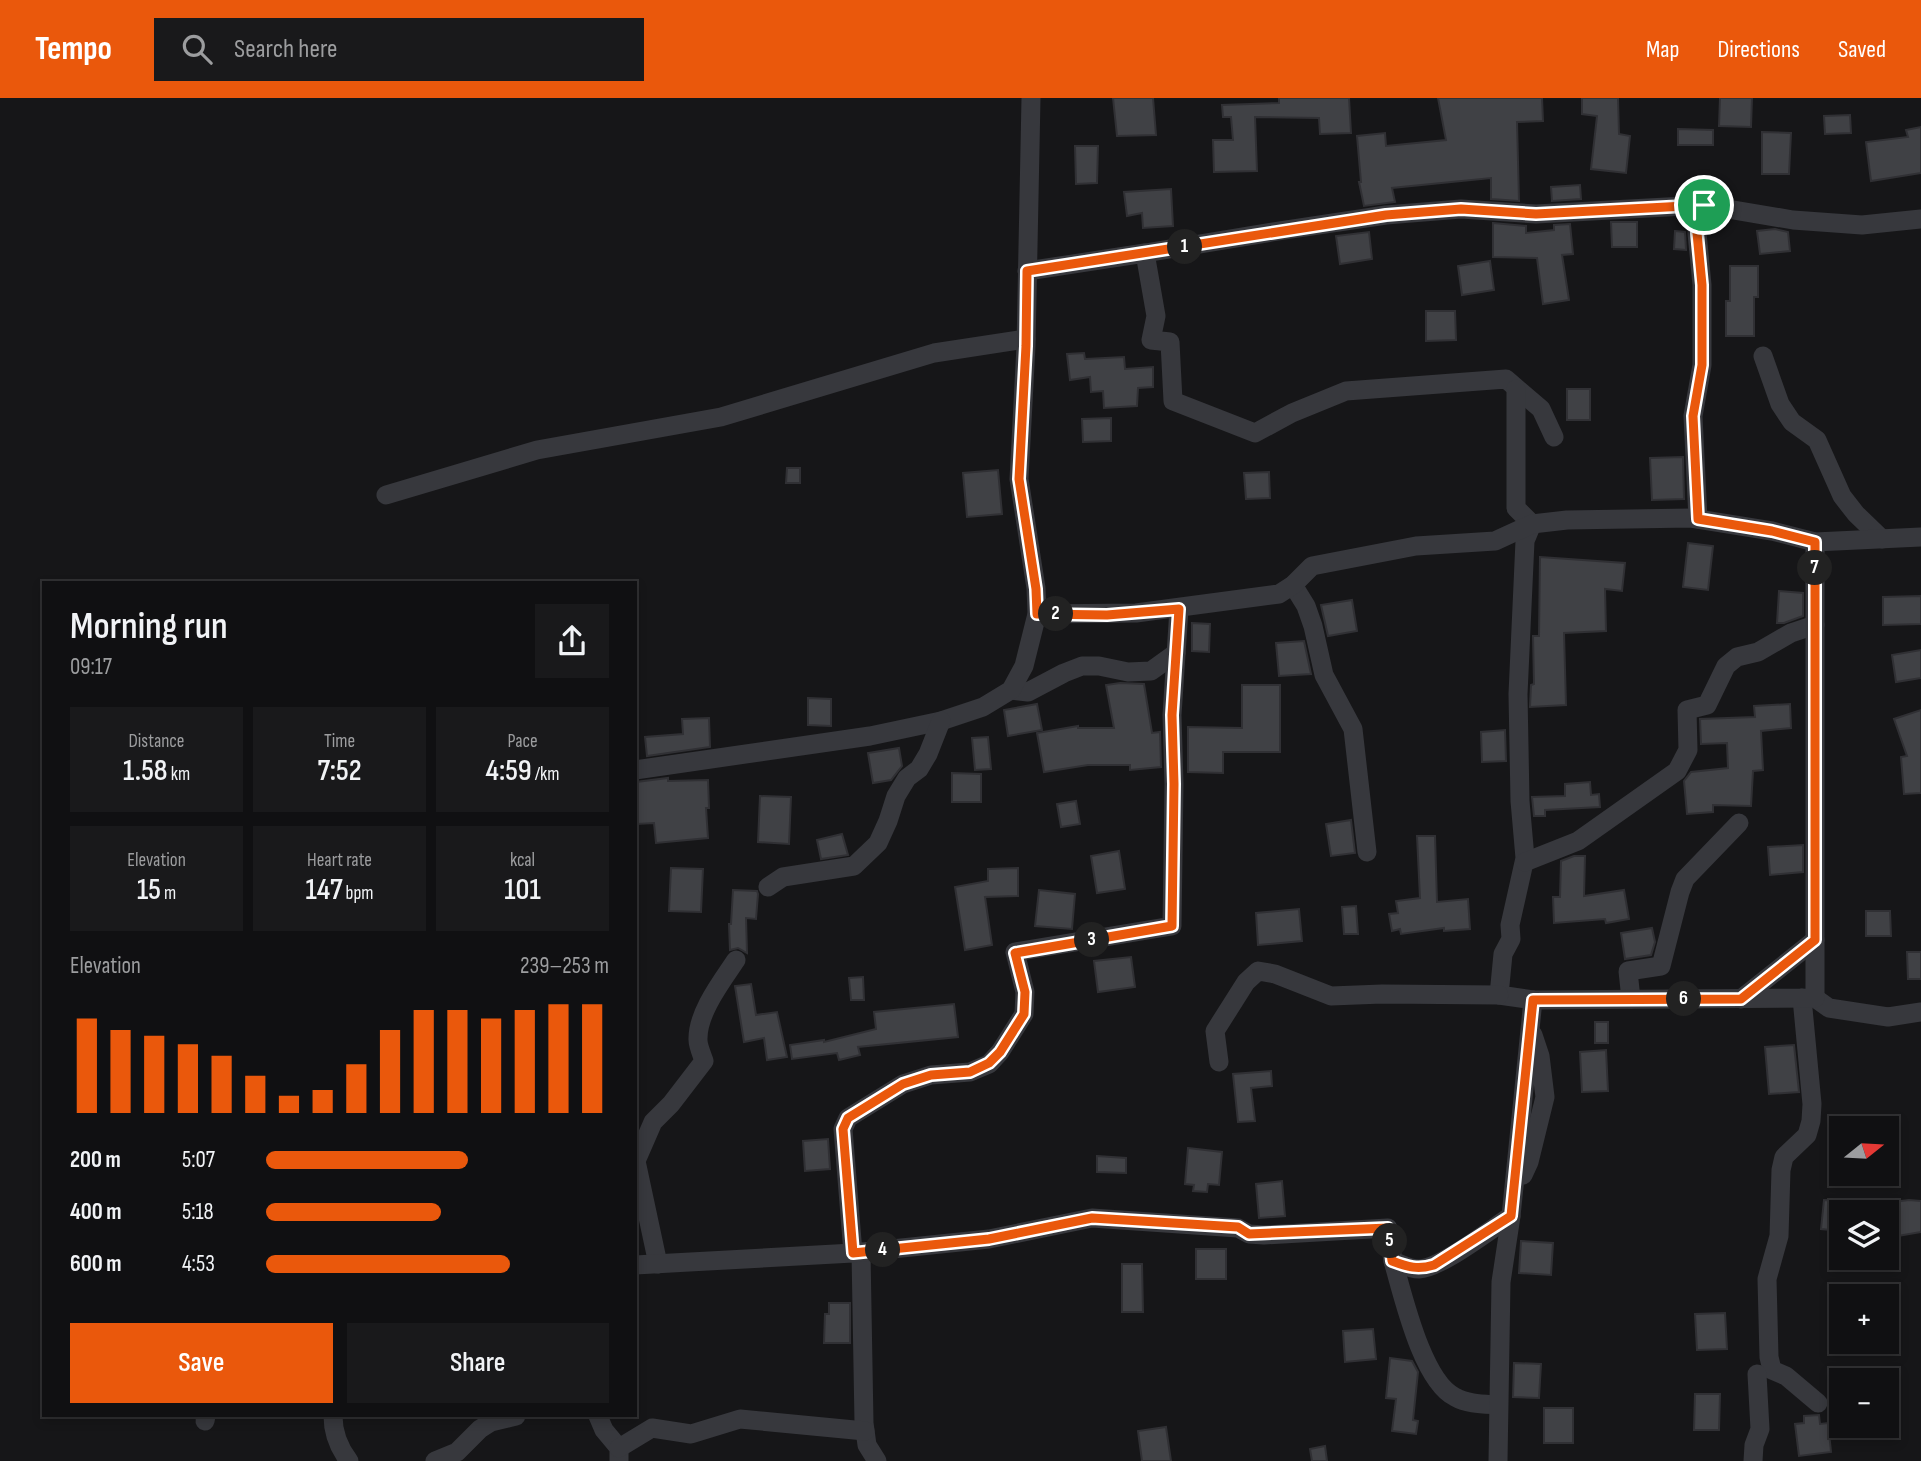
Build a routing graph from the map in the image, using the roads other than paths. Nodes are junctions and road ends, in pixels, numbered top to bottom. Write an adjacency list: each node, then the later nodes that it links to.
1 (1031, 98): 5 (street)
2 (1704, 205): 3 (street); 4 (street); 11 (street)
3 (1921, 219)
4 (1145, 253): 5 (street); 8 (street)
5 (1027, 271): 6 (street)
6 (1026, 339): 10 (street); 18 (street)
7 (1763, 356): 14 (street)
8 (1516, 389): 9 (street); 12 (street)
9 (1554, 437)
10 (386, 495)
11 (1698, 519): 12 (street); 15 (street)
12 (1532, 524): 16 (street); 26 (street)
13 (1921, 537): 14 (street)
14 (1882, 538): 15 (street)
15 (1815, 542): 19 (street)
16 (1293, 585): 17 (street); 25 (street)
17 (1179, 609): 18 (street); 20 (street)
18 (1037, 614): 21 (street)
19 (1815, 625): 26 (street); 28 (street)
20 (1176, 653): 21 (street); 40 (street)
21 (1011, 690): 22 (street)
22 (941, 720): 23 (street); 27 (street)
23 (637, 771)
24 (1739, 823): 32 (street)
25 (1367, 852)
26 (1525, 862): 30 (street)
27 (768, 887)
28 (1815, 940): 31 (street); 33 (street)
29 (736, 960): 37 (street)
30 (1499, 995): 34 (street); 36 (street)
31 (1809, 998): 33 (street); 35 (street); 45 (street)
32 (1631, 999): 33 (street); 34 (street)
33 (1741, 999)
34 (1533, 1000): 39 (street)
35 (1921, 1012)
36 (1219, 1062)
37 (637, 1159)
38 (637, 1166): 42 (street)
39 (1511, 1216): 41 (street); 46 (street)
40 (857, 1253): 41 (street); 42 (street); 50 (street)
41 (1392, 1261): 46 (street)
42 (657, 1264): 43 (street)
43 (637, 1265)
44 (1757, 1374): 56 (street)
45 (1818, 1403)
46 (1498, 1405): 55 (street)
47 (333, 1417): 52 (street)
48 (512, 1417): 53 (street)
49 (598, 1417): 51 (street)
50 (865, 1431): 51 (street); 54 (street)
51 (619, 1454)
52 (349, 1461)
53 (435, 1461)
54 (877, 1461)
55 (1498, 1461)
56 (1753, 1461)

